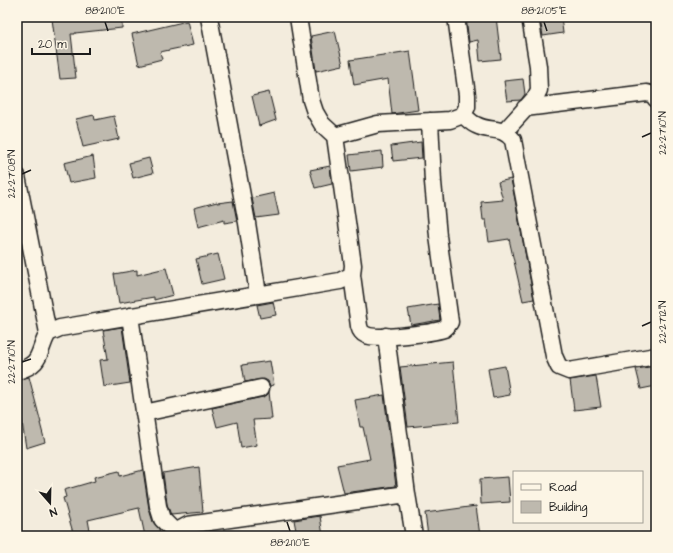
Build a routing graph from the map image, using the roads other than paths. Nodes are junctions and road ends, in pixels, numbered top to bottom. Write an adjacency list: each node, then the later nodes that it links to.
1 (209, 17): 13 (street)
2 (298, 17): 10 (street)
3 (456, 17): 7 (street)
4 (530, 17): 6 (street)
5 (653, 94): 6 (street)
6 (525, 108): 9 (street)
7 (463, 115): 8 (street); 9 (street)
8 (430, 122): 10 (street); 16 (street)
9 (505, 131): 17 (street)
10 (335, 136): 12 (street)
11 (17, 176): 15 (street)
12 (352, 275): 13 (street); 16 (street)
13 (258, 294): 14 (street)
14 (130, 316): 15 (street); 20 (street)
15 (48, 333): 18 (street)
16 (386, 336): 21 (street)
17 (656, 356)
18 (17, 371)
19 (261, 388): 20 (street)
20 (144, 413): 22 (street)
21 (407, 494): 22 (street); 23 (street)
22 (175, 534)
23 (414, 536)

